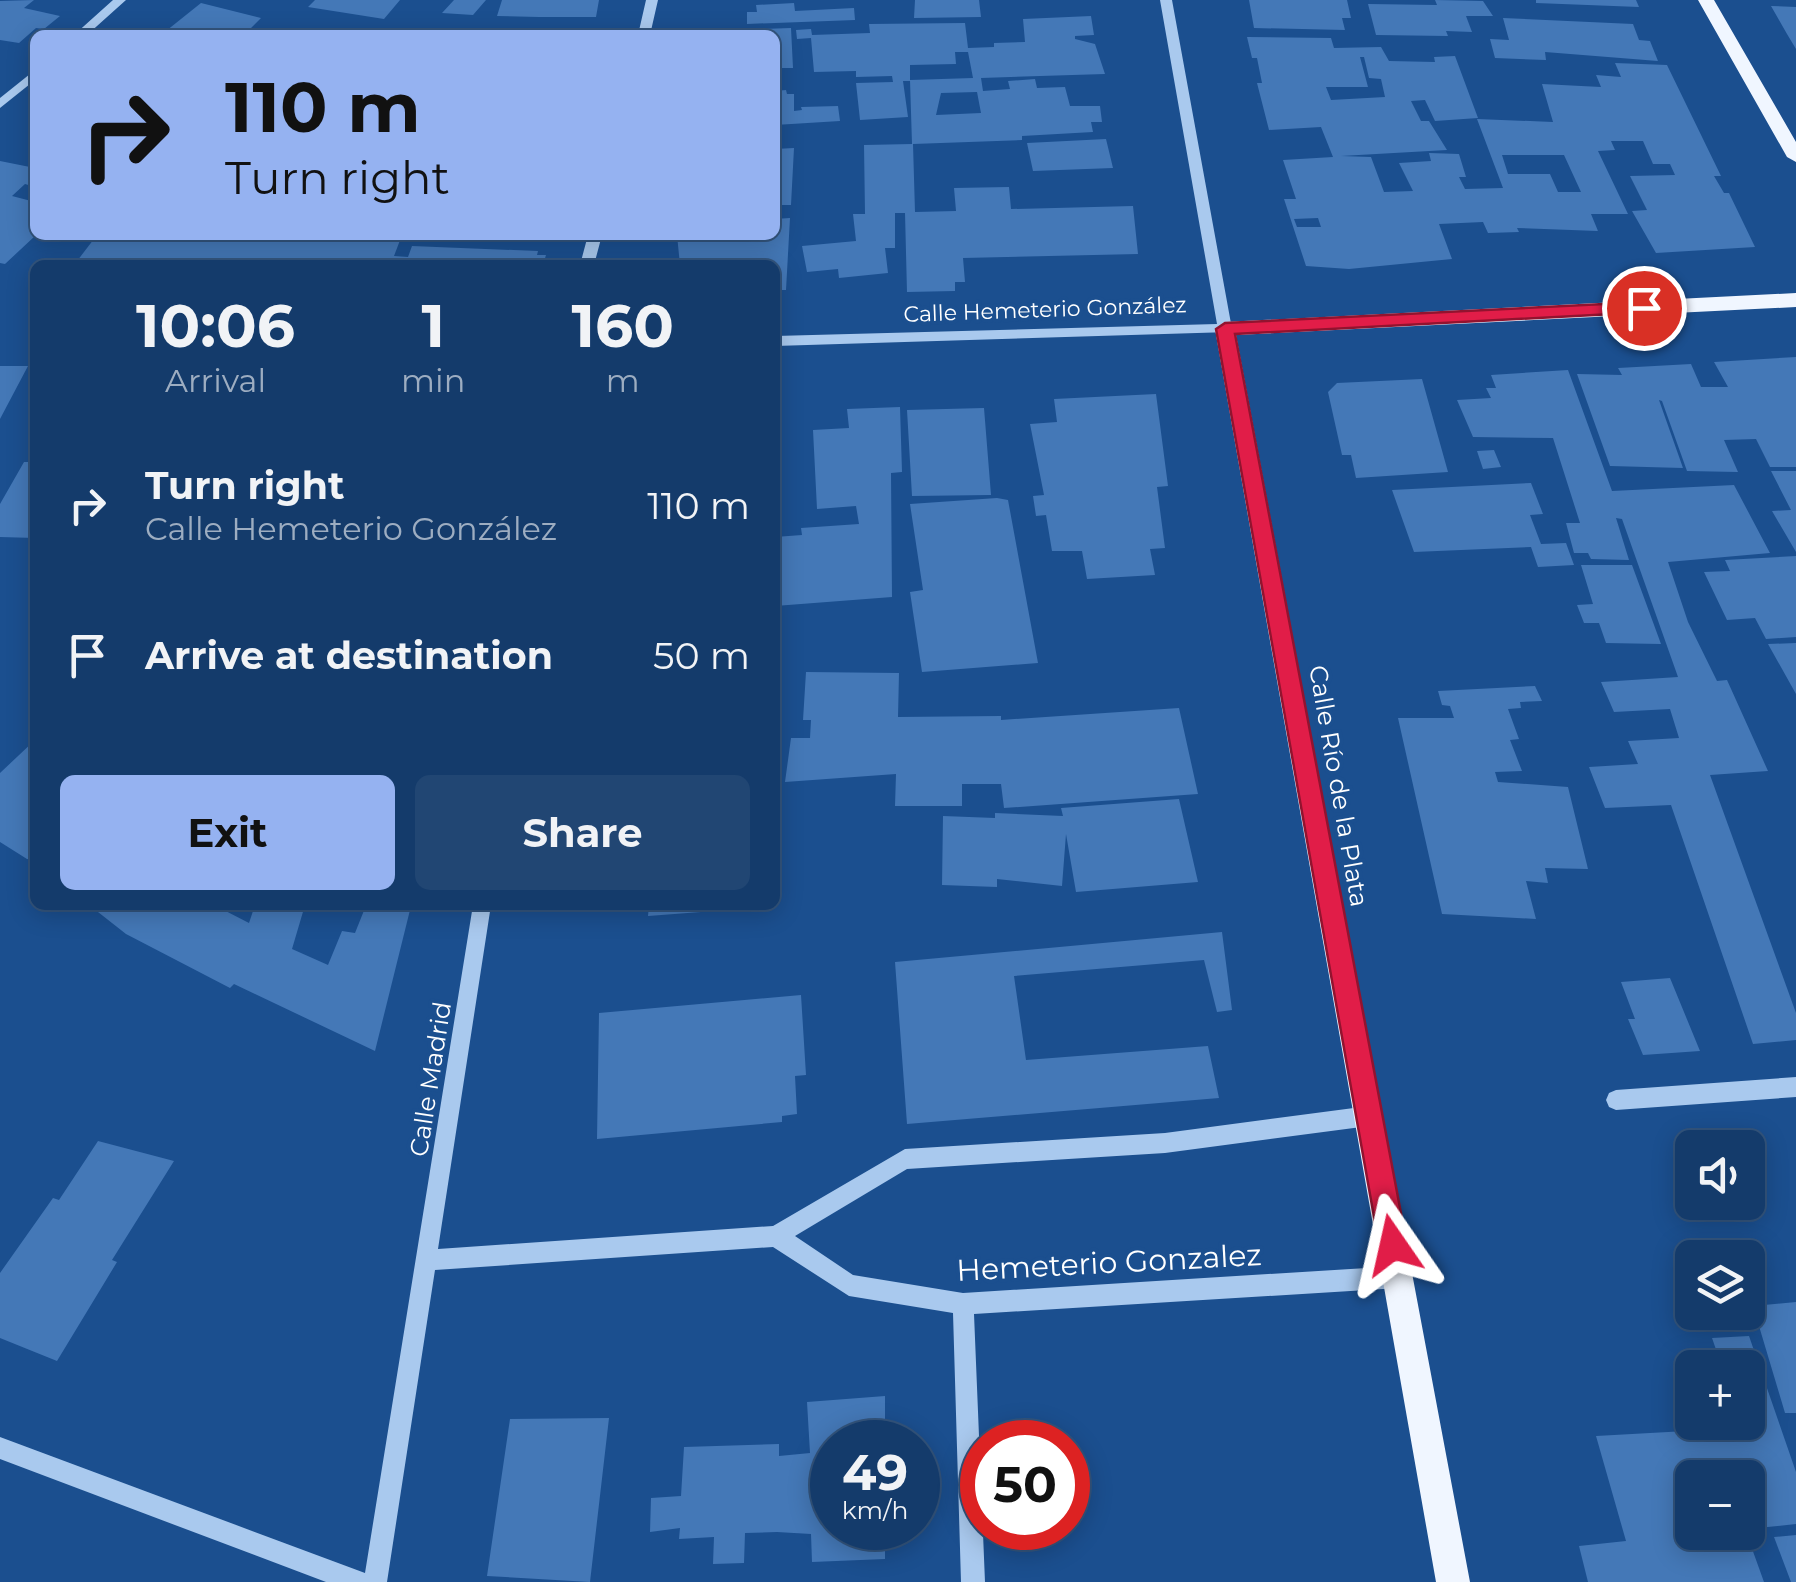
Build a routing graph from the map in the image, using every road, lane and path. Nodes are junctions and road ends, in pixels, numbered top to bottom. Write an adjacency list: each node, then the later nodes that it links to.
1 (120, 0): 5 (street)
2 (652, 0): 6 (street)
3 (1166, 0): 11 (street, Calle Río de la Plata)
4 (1706, 0): 9 (main road)
5 (86, 30)
6 (645, 30)
7 (30, 78): 8 (street)
8 (0, 104)
9 (1796, 158)
10 (1796, 300): 11 (main road, Calle Hemeterio González)
11 (1225, 329): 12 (street, Calle Hemeterio González); 16 (main road, Calle Río de la Plata)
12 (780, 341)
13 (481, 910): 18 (street, Calle Madrid)
14 (1796, 1087): 15 (street)
15 (1616, 1100)
16 (1368, 1116): 17 (street); 19 (main road, Calle Río de la Plata)
17 (776, 1236): 18 (street); 20 (street, Hemeterio Gonzalez)
18 (428, 1260): 23 (street, Calle Madrid)
19 (1399, 1277): 20 (street, Hemeterio Gonzalez); 25 (main road, Calle Río de la Plata)
20 (963, 1304): 24 (street)
21 (0, 1448): 22 (street)
22 (358, 1582)
23 (375, 1582)
24 (973, 1582)
25 (1453, 1582)

